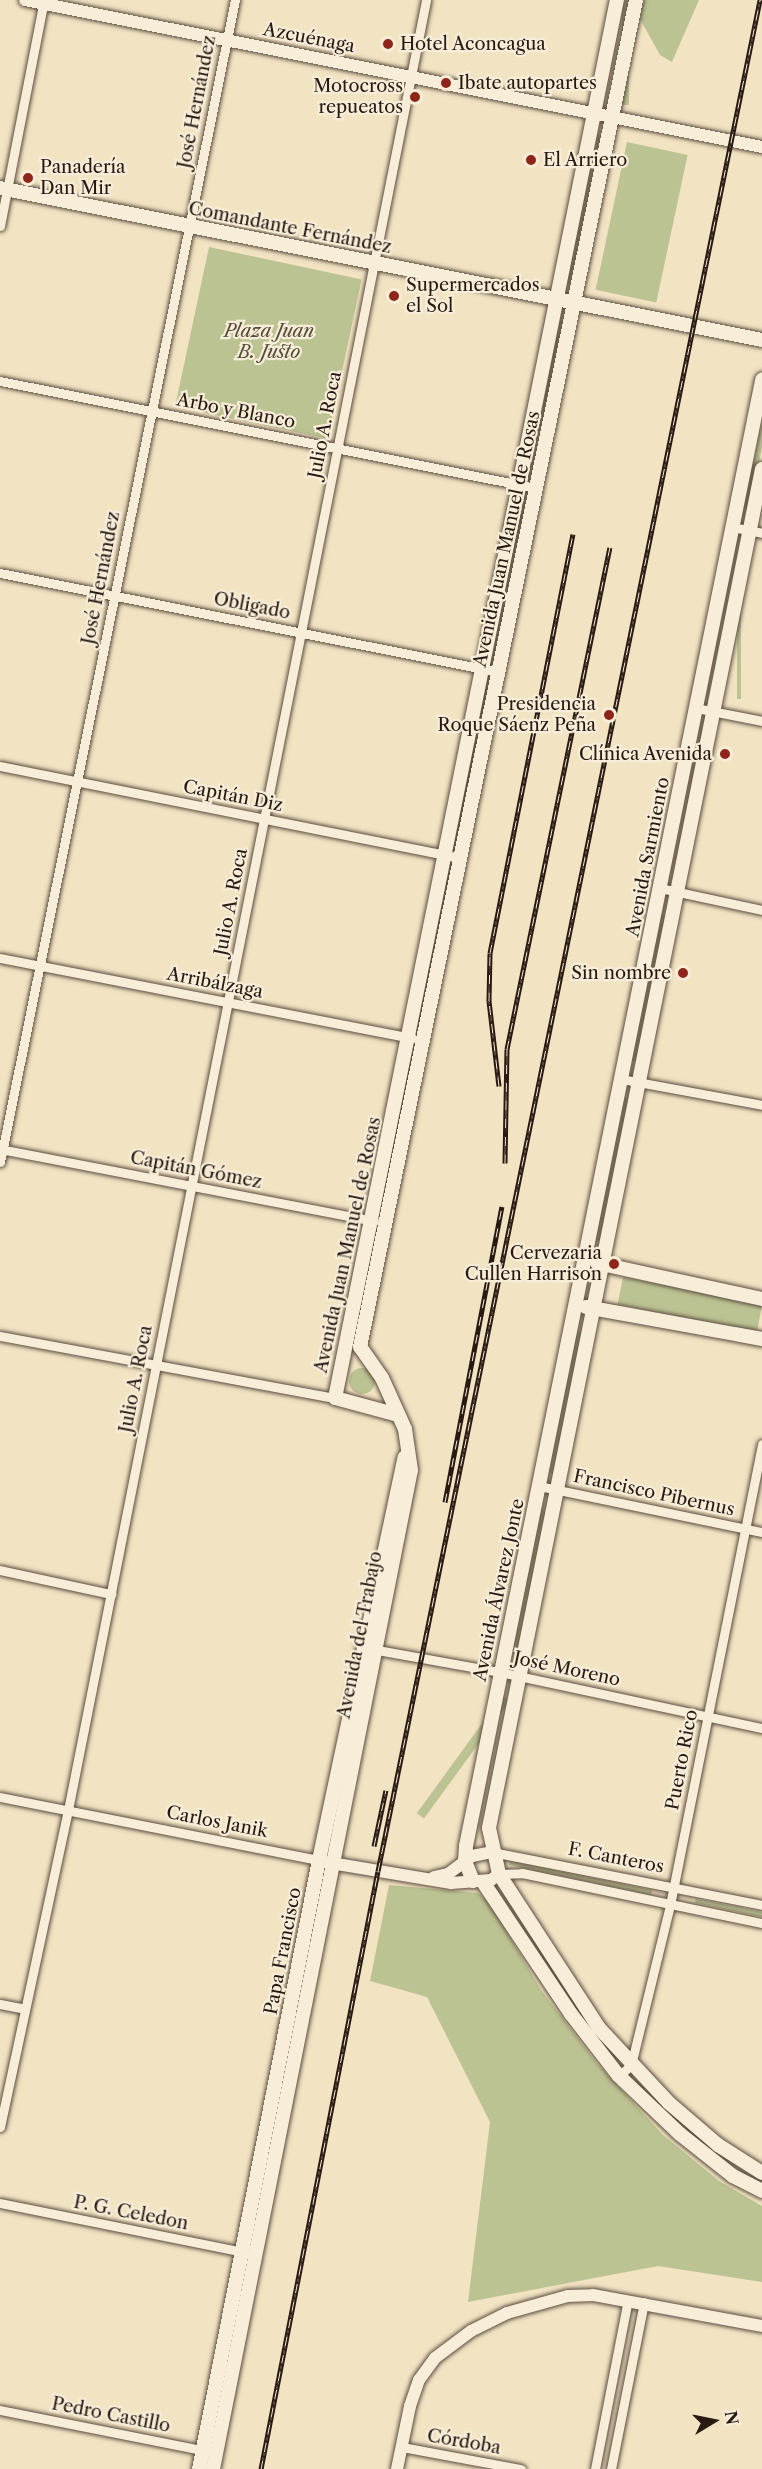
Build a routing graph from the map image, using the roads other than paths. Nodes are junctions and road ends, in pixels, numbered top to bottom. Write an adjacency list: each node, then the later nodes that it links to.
1 (25, 0): 6 (street, Azcuénaga)
2 (235, 0): 7 (street, José Hernández)
3 (426, 0): 8 (street, Julio A. Roca)
4 (617, 0): 9 (main road, Avenida Juan Manuel de Rosas)
5 (636, 0): 10 (main road, Avenida Juan Manuel de Rosas)
6 (44, 2): 7 (street, Azcuénaga); 12 (street)
7 (226, 41): 8 (street, Azcuénaga); 14 (street, José Hernández)
8 (411, 77): 9 (street, Azcuénaga); 15 (street, Julio A. Roca)
9 (595, 113): 10 (street, Azcuénaga); 16 (main road, Avenida Juan Manuel de Rosas)
10 (612, 117): 11 (street, Azcuénaga); 17 (main road, Avenida Juan Manuel de Rosas)
11 (762, 147)
12 (3, 188): 13 (street); 14 (main road, Comandante Fernández)
13 (0, 226)
14 (189, 226): 15 (main road, Comandante Fernández); 21 (street, José Hernández)
15 (374, 262): 16 (main road, Comandante Fernández); 22 (street, Julio A. Roca)
16 (557, 299): 17 (main road, Comandante Fernández); 24 (main road, Avenida Juan Manuel de Rosas)
17 (574, 303): 18 (main road, Comandante Fernández); 25 (main road, Avenida Juan Manuel de Rosas)
18 (762, 340)
19 (762, 380): 26 (main road, Avenida Sarmiento)
20 (0, 381): 21 (street, Arbo y Blanco)
21 (152, 411): 22 (street, Arbo y Blanco); 29 (street, José Hernández)
22 (337, 448): 24 (street, Arbo y Blanco); 30 (street, Julio A. Roca)
23 (762, 469): 27 (main road, Avenida Sarmiento)
24 (520, 484): 25 (street, Arbo y Blanco); 31 (main road, Avenida Juan Manuel de Rosas)
25 (536, 488): 32 (main road, Avenida Juan Manuel de Rosas)
26 (732, 527): 27 (street); 33 (main road, Avenida Sarmiento)
27 (756, 532): 34 (main road, Avenida Sarmiento)
28 (0, 573): 29 (street, Obligado)
29 (114, 596): 30 (street, Obligado); 37 (street, José Hernández)
30 (301, 633): 31 (street, Obligado); 38 (street, Julio A. Roca)
31 (483, 669): 32 (street, Obligado); 39 (main road, Avenida Juan Manuel de Rosas)
32 (499, 672): 40 (main road, Avenida Juan Manuel de Rosas)
33 (696, 708): 34 (street); 41 (main road, Avenida Sarmiento)
34 (713, 711): 35 (street); 42 (main road, Avenida Sarmiento)
35 (762, 721)
36 (0, 766): 37 (street, Capitán Diz)
37 (77, 781): 38 (street, Capitán Diz); 45 (street, José Hernández)
38 (264, 819): 39 (street, Capitán Diz); 46 (street, Julio A. Roca)
39 (446, 855): 40 (street, Capitán Diz); 47 (main road, Avenida Juan Manuel de Rosas)
40 (460, 858): 47 (main road, Avenida Juan Manuel de Rosas)
41 (660, 888): 42 (street); 48 (main road, Avenida Sarmiento)
42 (677, 892): 43 (street); 49 (main road, Avenida Sarmiento)
43 (762, 910)
44 (0, 958): 45 (street, Arribálzaga)
45 (40, 966): 46 (street, Arribálzaga); 51 (street, José Hernández)
46 (228, 1002): 47 (street, Arribálzaga); 53 (street, Julio A. Roca)
47 (416, 1039): 54 (main road, Avenida Juan Manuel de Rosas)
48 (621, 1079): 49 (street); 55 (main road, Avenida Sarmiento)
49 (640, 1083): 50 (street); 56 (main road, Avenida Sarmiento)
50 (762, 1105)
51 (1, 1149): 52 (street, José Hernández); 53 (street, Capitán Gómez)
52 (0, 1162)
53 (192, 1185): 54 (street, Capitán Gómez); 64 (street, Julio A. Roca)
54 (379, 1222): 62 (main road, Avenida Juan Manuel de Rosas); 63 (main road, Avenida Juan Manuel de Rosas)
55 (584, 1261): 56 (main road); 58 (main road, Avenida Sarmiento)
56 (604, 1264): 57 (main road); 59 (main road, Avenida Sarmiento)
57 (762, 1299)
58 (575, 1305): 59 (main road); 70 (main road, Avenida Álvarez Jonte)
59 (594, 1308): 61 (main road); 71 (main road, Avenida Álvarez Jonte)
60 (0, 1336): 64 (street)
61 (762, 1339)
62 (362, 1353): 63 (main road); 65 (main road, Avenida Juan Manuel de Rosas)
63 (343, 1360): 66 (main road, Avenida Juan Manuel de Rosas)
64 (156, 1364): 66 (street); 75 (street, Julio A. Roca)
65 (382, 1378): 67 (main road); 68 (main road, Avenida Juan Manuel de Rosas)
66 (335, 1398): 67 (main road, Avenida Juan Manuel de Rosas)
67 (368, 1407): 68 (main road, Avenida Juan Manuel de Rosas)
68 (398, 1415): 76 (main road, Avenida del Trabajo)
69 (762, 1444): 72 (street, Puerto Rico)
70 (538, 1486): 71 (street, Francisco Pibernus); 77 (main road, Avenida Álvarez Jonte)
71 (556, 1490): 72 (street, Francisco Pibernus); 78 (main road, Avenida Álvarez Jonte)
72 (746, 1529): 73 (street, Francisco Pibernus); 79 (street, Puerto Rico)
73 (762, 1532)
74 (0, 1570): 75 (street)
75 (111, 1594): 82 (street, Julio A. Roca)
76 (370, 1648): 77 (street, José Moreno); 84 (main road, Papa Francisco); 86 (main road, Avenida del Trabajo)
77 (500, 1672): 78 (street, José Moreno); 85 (main road, Avenida Álvarez Jonte)
78 (518, 1676): 79 (street, José Moreno); 83 (main road, Avenida Álvarez Jonte)
79 (708, 1717): 80 (street, José Moreno); 90 (street, Puerto Rico)
80 (762, 1728)
81 (0, 1797): 82 (street, Carlos Janik)
82 (68, 1810): 84 (street, Carlos Janik); 95 (street, Julio A. Roca)
83 (492, 1852): 85 (street, F. Canteros); 87 (main road, Avenida Álvarez Jonte); 90 (street, F. Canteros)
84 (319, 1860): 86 (street, Carlos Janik); 102 (main road, Papa Francisco)
85 (465, 1861): 88 (street, Carlos Janik); 89 (main road)
86 (334, 1864): 88 (street, Carlos Janik); 102 (main road, Papa Francisco)
87 (499, 1874): 89 (street, F. Canteros); 91 (street, F. Canteros); 96 (main road, Avenida Álvarez Jonte)
88 (428, 1878): 89 (street, Carlos Janik)
89 (478, 1881): 97 (main road)
90 (674, 1887): 91 (street, Puerto Rico); 92 (street, F. Canteros)
91 (670, 1905): 93 (street, F. Canteros); 96 (street, Puerto Rico)
92 (762, 1905)
93 (762, 1923)
94 (0, 2004): 95 (street)
95 (25, 2010): 98 (street, Julio A. Roca)
96 (632, 2065): 97 (street); 99 (main road, Avenida Álvarez Jonte)
97 (619, 2076): 100 (main road)
98 (0, 2127)
99 (762, 2173)
100 (762, 2191)
101 (0, 2203): 102 (street, P. G. Celedon)
102 (249, 2253): 108 (main road, Papa Francisco)
103 (628, 2300): 104 (street); 107 (street); 113 (street)
104 (644, 2302): 105 (street); 114 (street)
105 (762, 2326)
106 (0, 2410): 108 (street, Pedro Castillo)
107 (402, 2447): 111 (street); 112 (street, Córdoba)
108 (210, 2451): 109 (main road, Papa Francisco); 110 (main road, Papa Francisco)
109 (199, 2469)
110 (213, 2469)
111 (397, 2469)
112 (520, 2469)
113 (595, 2469)
114 (611, 2469)

